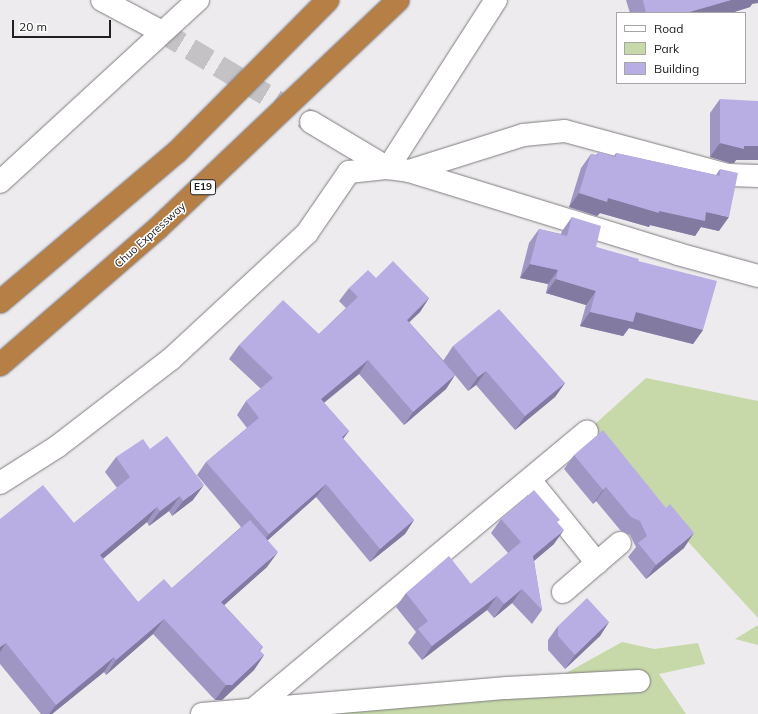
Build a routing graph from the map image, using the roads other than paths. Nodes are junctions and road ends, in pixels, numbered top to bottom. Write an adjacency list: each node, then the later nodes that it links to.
1 (102, 0): 6 (street)
2 (198, 0): 6 (street)
3 (328, 0): 13 (highway)
4 (398, 0): 14 (highway, Chuo Expressway / E19)
5 (496, 0): 8 (street)
6 (162, 32): 11 (street)
7 (311, 122): 8 (street)
8 (388, 168): 9 (street); 17 (street)
9 (409, 171): 10 (street); 12 (street)
10 (758, 176)
11 (0, 182)
12 (758, 276)
13 (0, 302)
14 (0, 365)
15 (587, 431): 16 (street)
16 (530, 480): 19 (street); 22 (street)
17 (0, 483)
18 (620, 543): 19 (street)
19 (597, 563): 20 (street)
20 (563, 592)
21 (639, 681): 22 (street)
22 (254, 708): 23 (street)
23 (202, 714)

